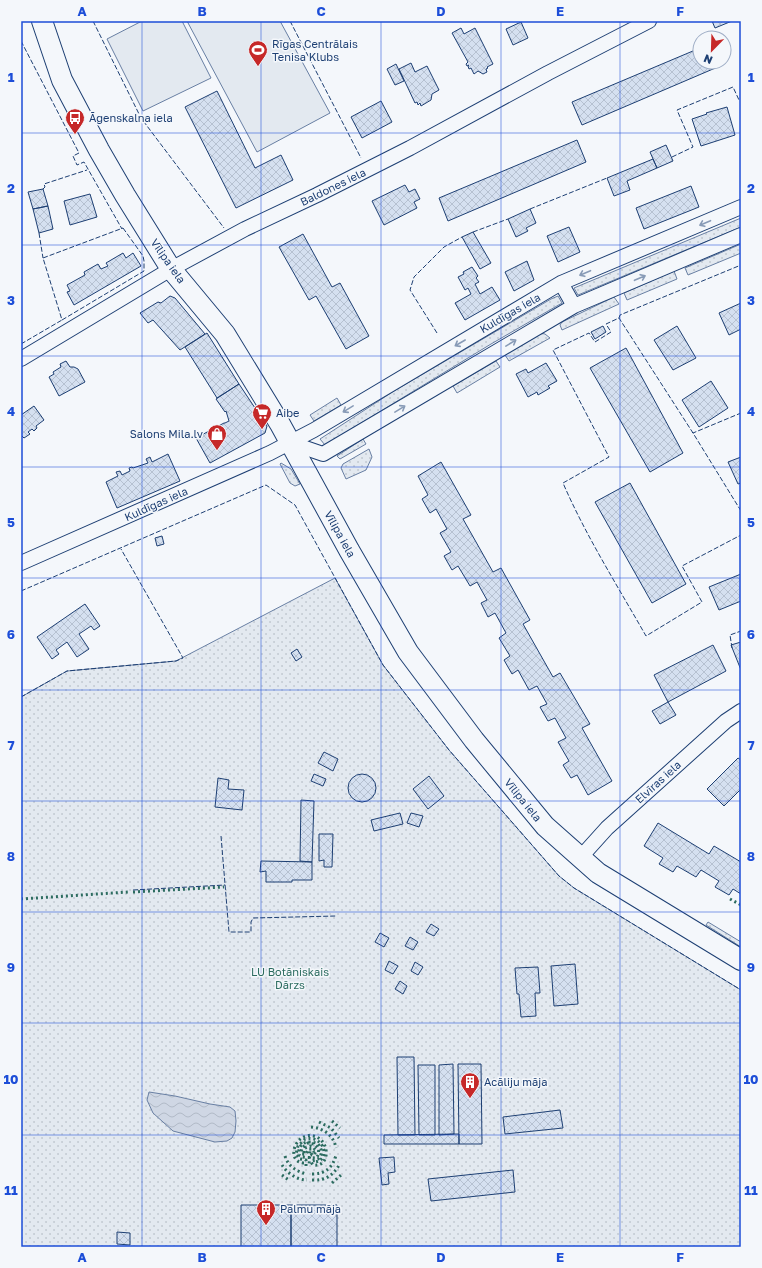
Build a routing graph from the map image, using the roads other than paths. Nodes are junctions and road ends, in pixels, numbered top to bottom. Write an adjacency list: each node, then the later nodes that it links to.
1 (42, 21): 5 (street, Vīlipa iela)
2 (649, 21): 5 (street, Baldones iela)
3 (741, 207): 6 (street, Kuldīgas iela, one-way to 6)
4 (741, 236): 7 (street, one-way to 4)
5 (171, 269): 8 (street, Baldones iela); 9 (street, Vīlipa iela)
6 (561, 283): 7 (street); 9 (street, Kuldīgas iela, one-way to 9)
7 (574, 306): 9 (street, one-way to 7)
8 (21, 359)
9 (291, 443): 10 (street, Kuldīgas iela); 12 (street, Vīlipa iela)
10 (21, 563)
11 (741, 711): 12 (street, Elvīras iela)
12 (580, 858): 13 (street, Vīlipa iela)
13 (741, 960)

